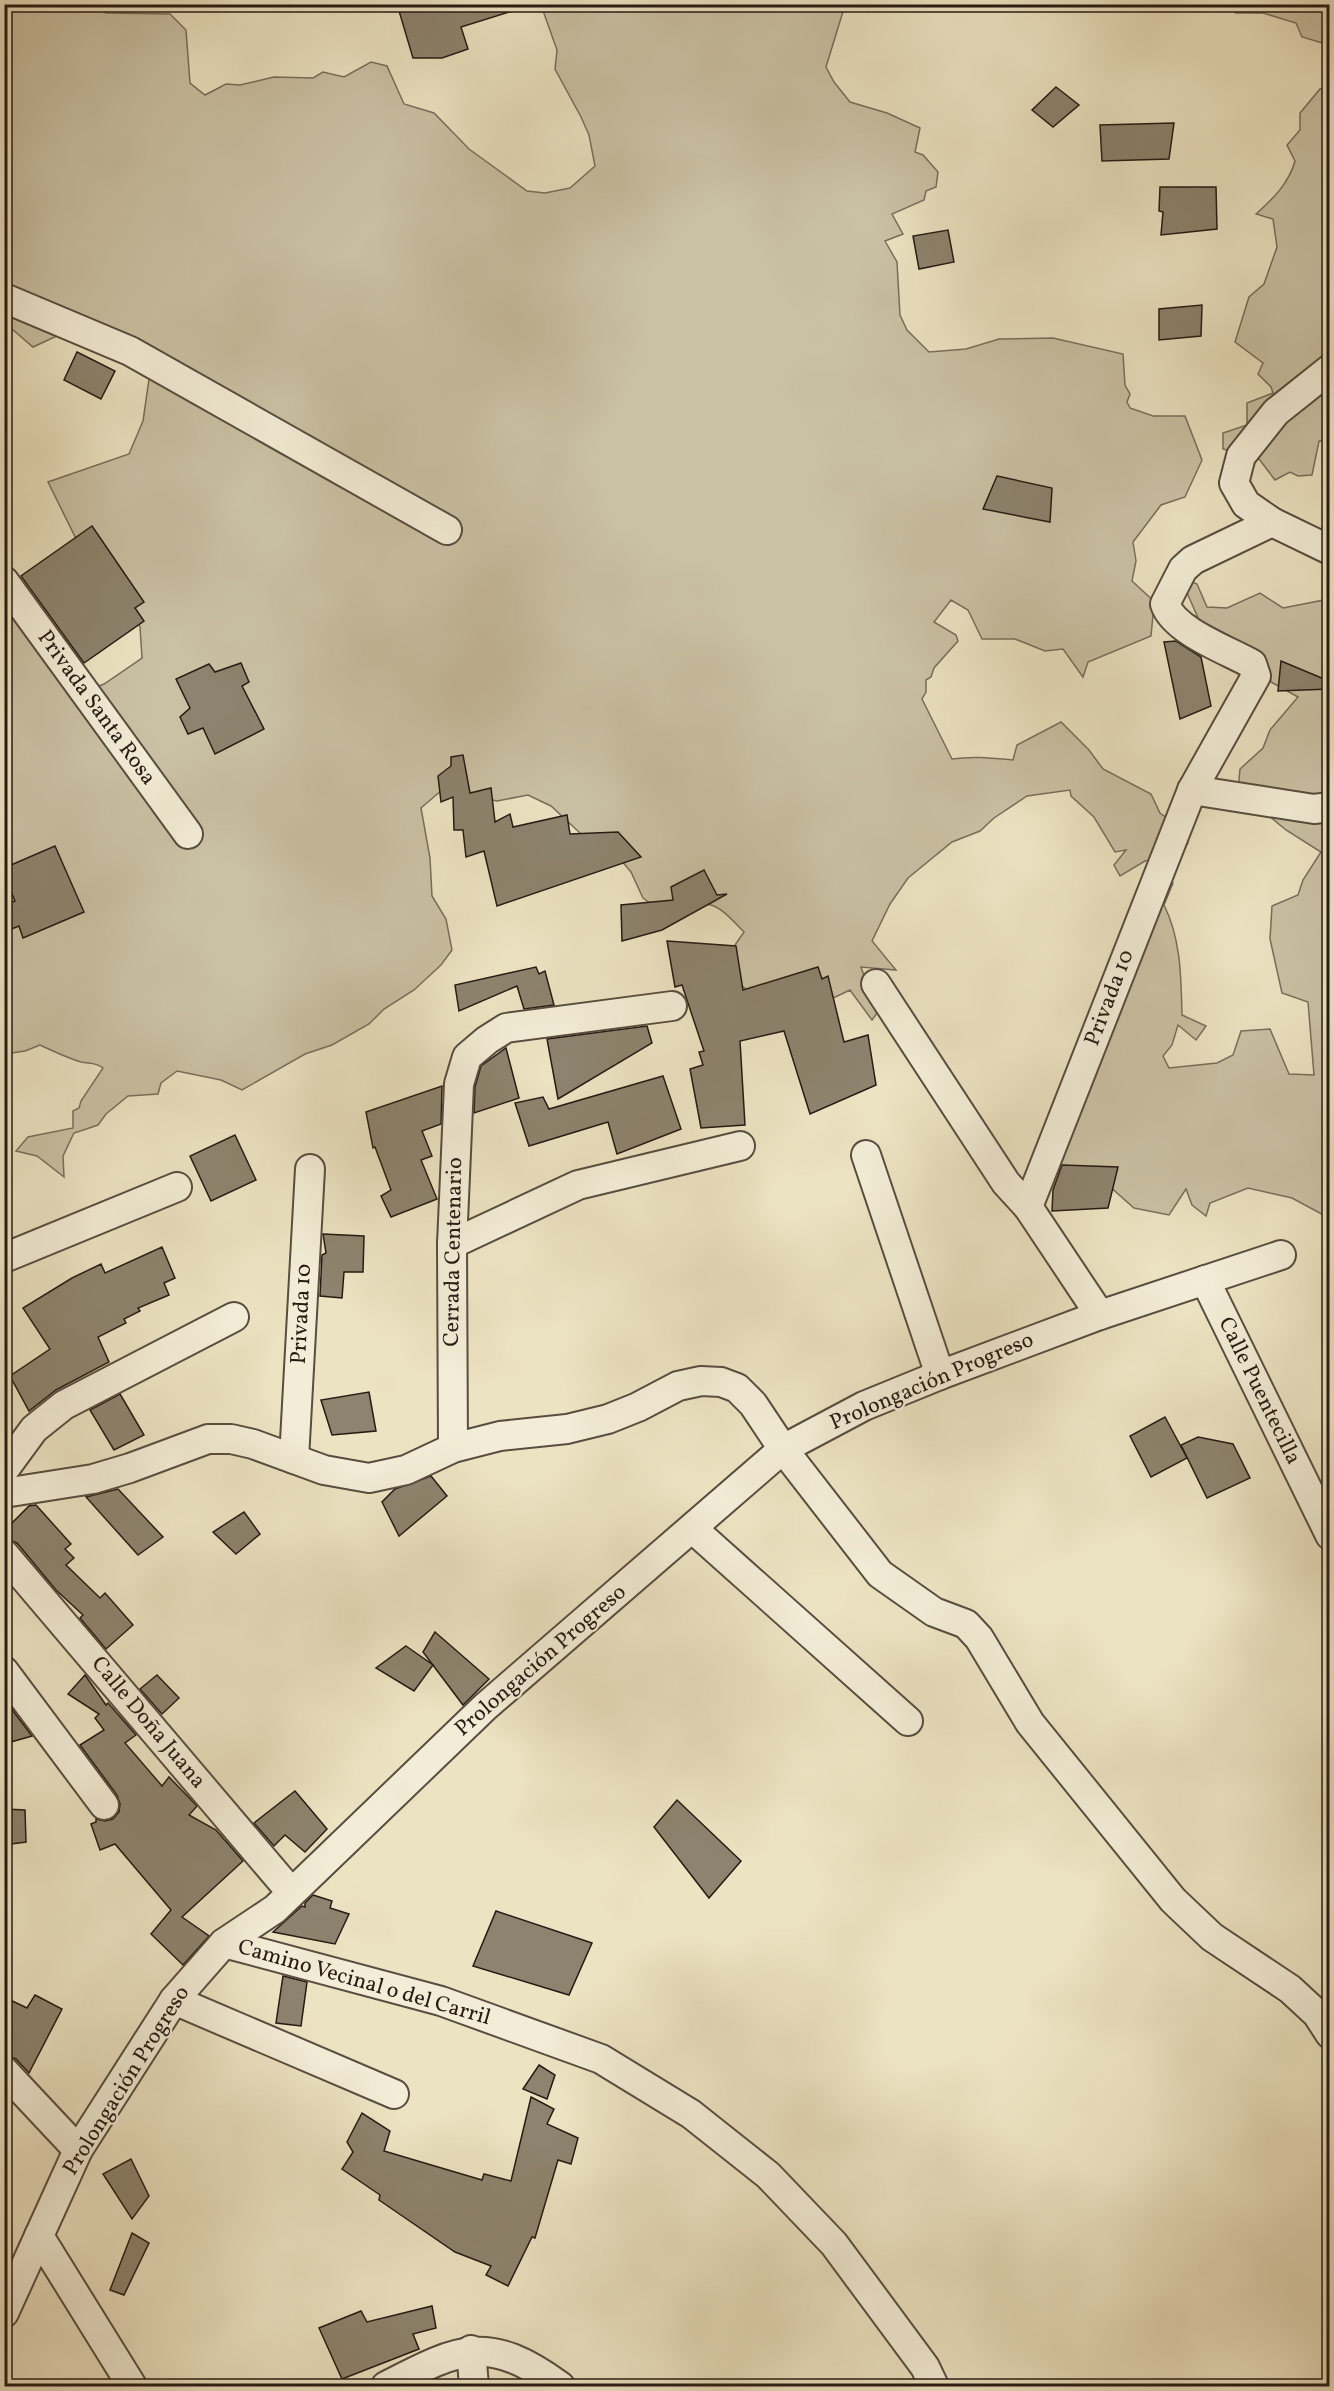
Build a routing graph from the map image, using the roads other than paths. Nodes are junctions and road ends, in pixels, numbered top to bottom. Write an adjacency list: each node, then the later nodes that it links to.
1 (4, 298): 4 (street)
2 (1329, 369): 3 (street)
3 (1272, 522): 5 (street); 7 (street, Privada 10)
4 (447, 530)
5 (1329, 550)
6 (4, 581): 9 (street, Privada Santa Rosa)
7 (1192, 790): 8 (street); 16 (street, Privada 10)
8 (1329, 807)
9 (188, 834)
10 (876, 984): 16 (street)
11 (672, 1006): 17 (street, Cerrada Centenario)
12 (740, 1146): 17 (street)
13 (866, 1155): 23 (street)
14 (310, 1169): 26 (street, Privada 10)
15 (177, 1187): 19 (street)
16 (1028, 1207): 21 (street)
17 (452, 1244): 24 (street, Cerrada Centenario)
18 (1281, 1255): 20 (street, Prolongación Progreso)
19 (4, 1258)
20 (1205, 1280): 21 (street, Prolongación Progreso); 30 (street, Calle Puentecilla)
21 (1100, 1315): 23 (street, Prolongación Progreso)
22 (234, 1317): 27 (street)
23 (940, 1375): 25 (street, Prolongación Progreso)
24 (453, 1449): 25 (street); 26 (street)
25 (783, 1449): 29 (street, Prolongación Progreso); 38 (street)
26 (294, 1459): 28 (street)
27 (4, 1470)
28 (4, 1493)
29 (693, 1529): 33 (street); 35 (street, Prolongación Progreso)
30 (1329, 1535)
31 (4, 1554): 35 (street, Calle Doña Juana)
32 (4, 1671): 34 (street)
33 (908, 1721)
34 (104, 1805)
35 (291, 1892): 36 (street, Prolongación Progreso)
36 (224, 1943): 37 (street, Prolongación Progreso); 49 (street, Camino Vecinal o del Carril)
37 (174, 2000): 40 (street); 41 (street, Prolongación Progreso)
38 (1329, 2034)
39 (4, 2071): 41 (street)
40 (394, 2094)
41 (78, 2150): 42 (street, Prolongación Progreso)
42 (39, 2236): 43 (street, Prolongación Progreso); 45 (street)
43 (4, 2313)
44 (471, 2350): 46 (street); 47 (street); 48 (street)
45 (132, 2386)
46 (386, 2386)
47 (474, 2386)
48 (560, 2386)
49 (934, 2386)

